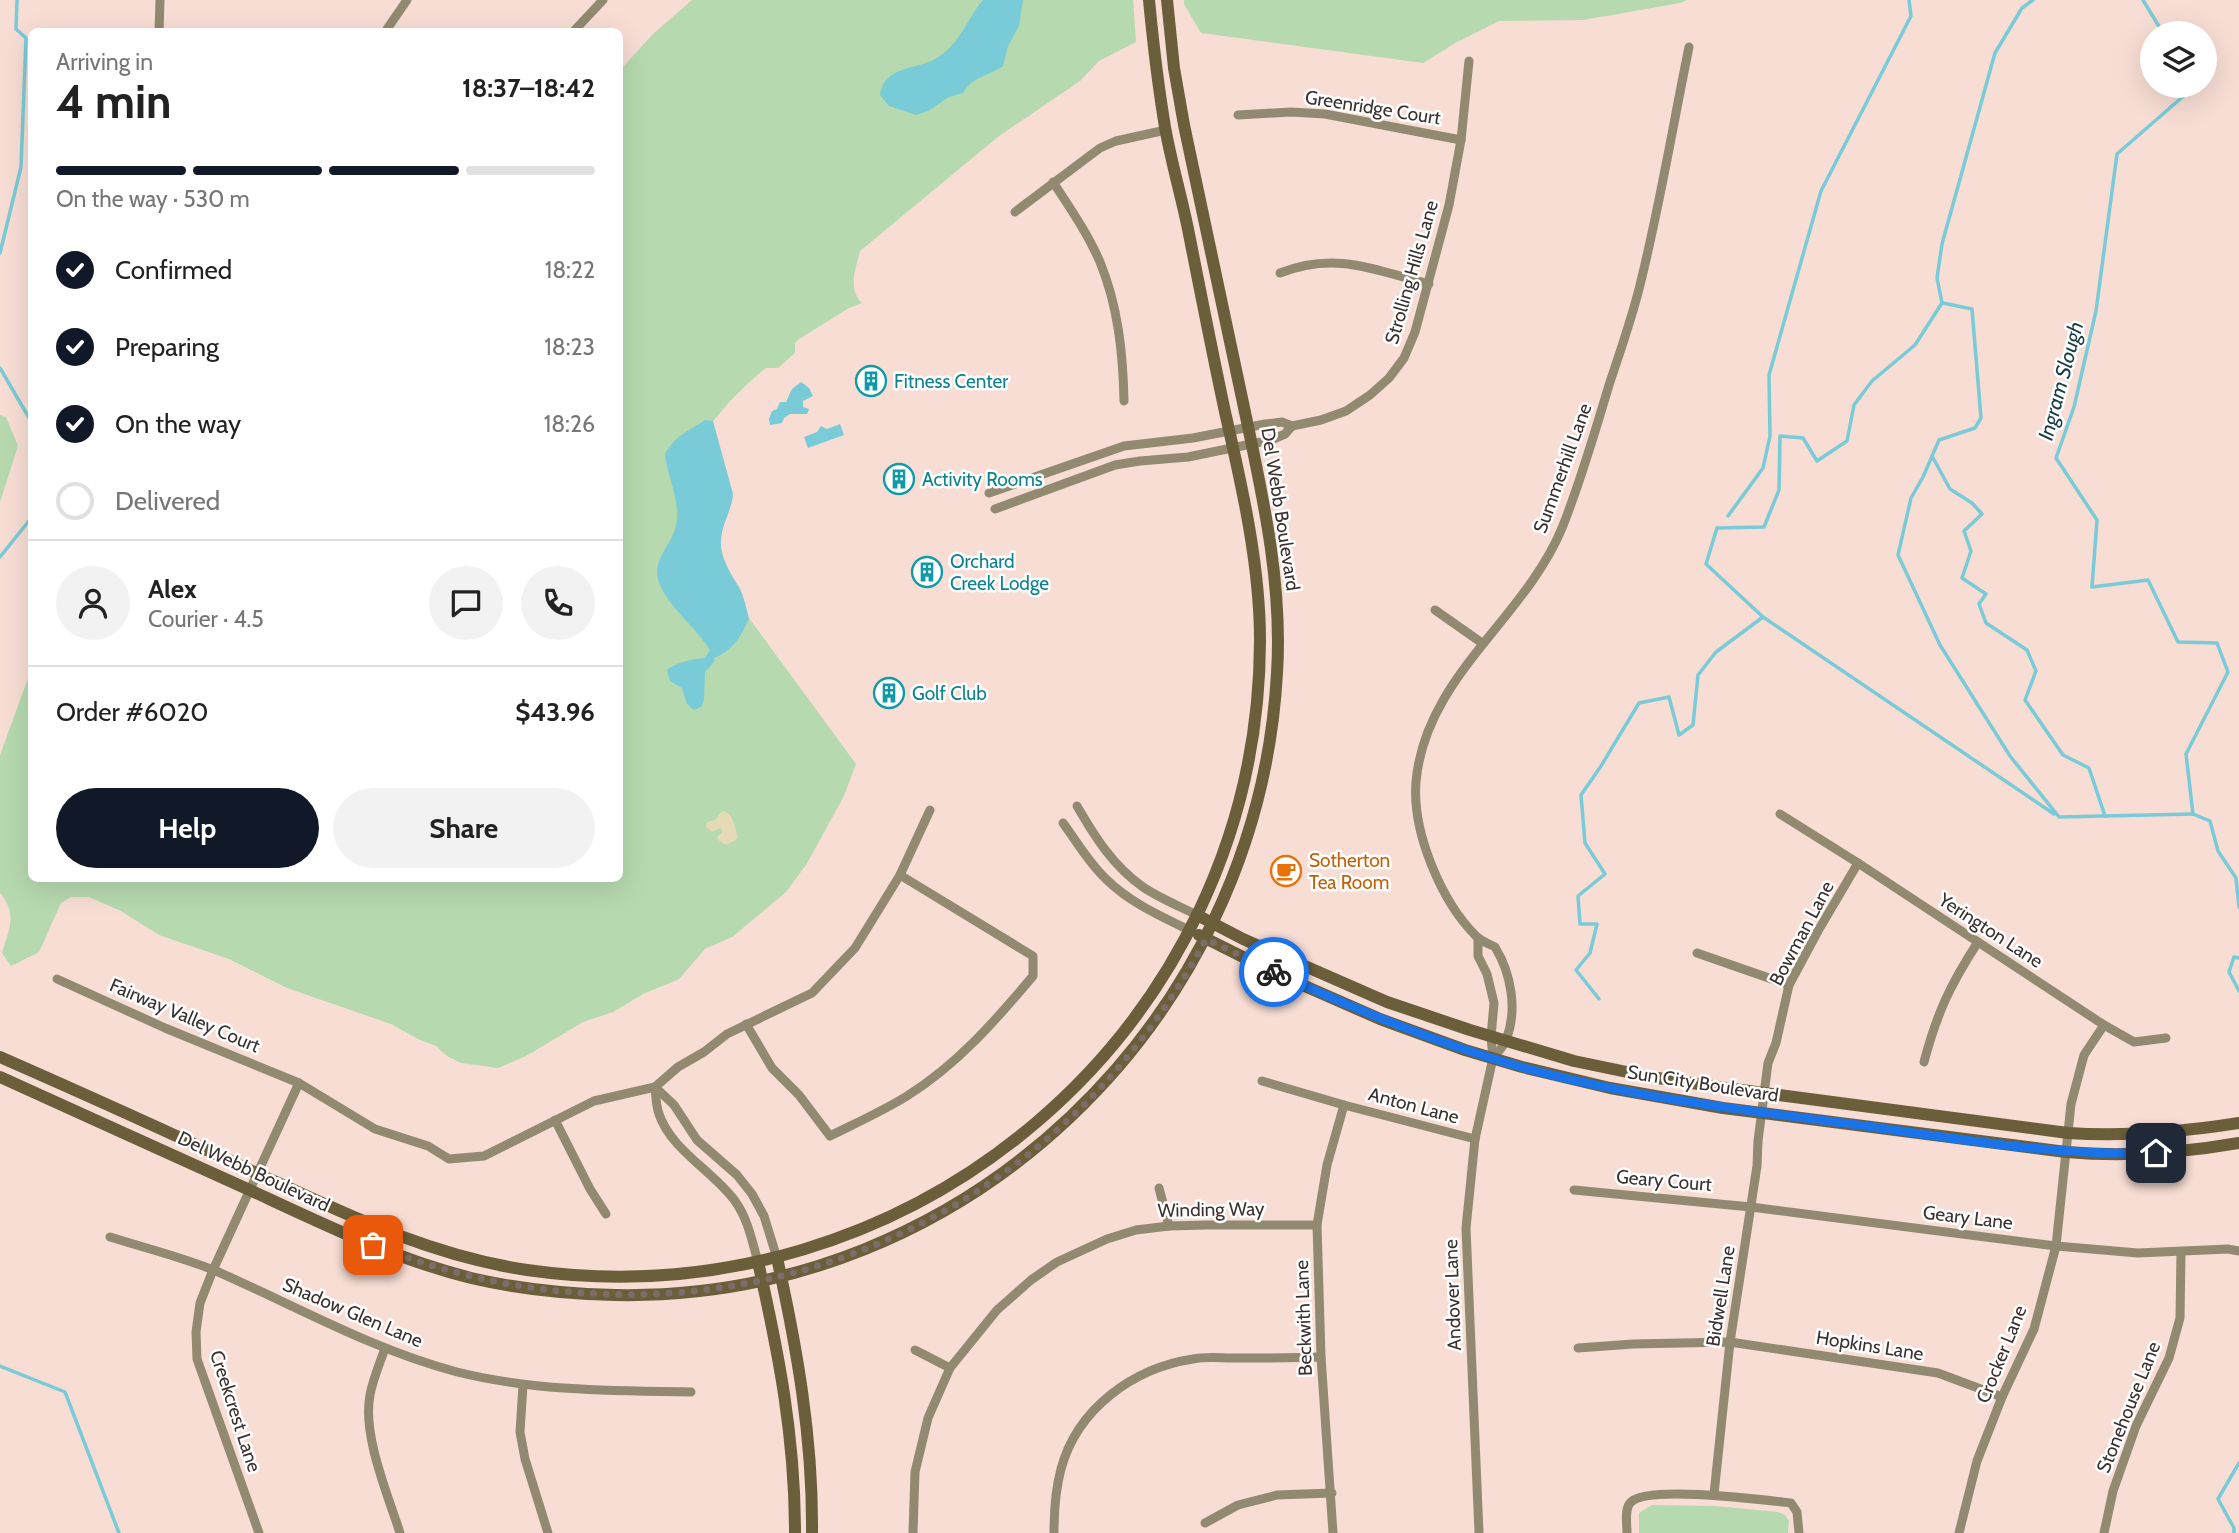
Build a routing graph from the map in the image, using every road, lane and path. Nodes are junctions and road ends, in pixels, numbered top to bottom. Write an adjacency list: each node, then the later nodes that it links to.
1 (160, 0): 6 (street)
2 (407, 0): 7 (street)
3 (603, 0): 8 (street)
4 (1149, 0): 12 (street, Del Webb Boulevard)
5 (1167, 0): 20 (street, Del Webb Boulevard)
6 (159, 28)
7 (388, 28)
8 (577, 28)
9 (1689, 47): 27 (street, Summerhill Lane)
10 (1469, 61): 13 (street, Strolling Hills Lane)
11 (1238, 115): 13 (street, Greenridge Court)
12 (1166, 130): 14 (street); 21 (street, Del Webb Boulevard)
13 (1461, 140): 17 (street, Strolling Hills Lane)
14 (1053, 182): 15 (street); 18 (street)
15 (1015, 212)
16 (1280, 273): 17 (street)
17 (1429, 285): 19 (street, Strolling Hills Lane)
18 (1124, 401)
19 (1292, 426): 20 (street, Strolling Hills Lane); 22 (street, Strolling Hills Lane)
20 (1248, 427): 21 (street, Strolling Hills Lane); 22 (street, Del Webb Boulevard)
21 (1229, 430): 23 (street, Del Webb Boulevard); 24 (street, Strolling Hills Lane)
22 (1251, 444): 23 (street, Strolling Hills Lane); 35 (street, Del Webb Boulevard)
23 (1233, 447): 25 (street, Strolling Hills Lane); 34 (street, Del Webb Boulevard)
24 (989, 493)
25 (995, 509)
26 (1436, 610): 27 (street)
27 (1482, 643): 37 (street, Summerhill Lane)
28 (1077, 806): 34 (street)
29 (930, 810): 33 (street)
30 (1780, 814): 32 (street, Yerington Lane)
31 (1063, 822): 36 (street)
32 (1858, 863): 39 (street, Yerington Lane); 42 (street, Bowman Lane)
33 (900, 875): 43 (street); 43 (street)
34 (1197, 915): 35 (street, Sun City Boulevard); 36 (street, Del Webb Boulevard)
35 (1213, 923): 38 (street, Del Webb Boulevard); 45 (street, Sun City Boulevard)
36 (1189, 930): 38 (street, Sun City Boulevard); 73 (street, Del Webb Boulevard)
37 (1478, 938): 45 (street, Summerhill Lane); 47 (street, Summerhill Lane)
38 (1206, 939): 49 (street, Sun City Boulevard); 76 (street, Del Webb Boulevard)
39 (1978, 942): 44 (street, Yerington Lane); 50 (street)
40 (1696, 953): 42 (street)
41 (57, 979): 53 (street, Fairway Valley Court)
42 (1789, 985): 55 (street, Bowman Lane)
43 (746, 1024): 54 (street)
44 (2104, 1025): 46 (street, Yerington Lane); 60 (street, Crocker Lane)
45 (1492, 1037): 47 (street, Sun City Boulevard); 49 (street, Summerhill Lane)
46 (2166, 1038)
47 (1506, 1041): 49 (street, Summerhill Lane); 55 (street, Sun City Boulevard)
48 (0, 1057): 62 (street, Del Webb Boulevard)
49 (1493, 1058): 55 (street, Sun City Boulevard); 59 (street, Andover Lane)
50 (1924, 1062)
51 (0, 1077): 62 (street, Del Webb Boulevard)
52 (1262, 1081): 56 (street, Anton Lane)
53 (299, 1083): 57 (street, Fairway Valley Court); 62 (street, Creekcrest Lane)
54 (655, 1087): 57 (street, Fairway Valley Court); 73 (street); 74 (street)
55 (1763, 1103): 60 (street, Sun City Boulevard); 60 (street, Sun City Boulevard); 65 (street, Bidwell Lane)
56 (1344, 1105): 59 (street, Anton Lane); 68 (street, Beckwith Lane)
57 (555, 1120): 66 (street)
58 (2239, 1123): 60 (street, Sun City Boulevard)
59 (1475, 1139): 98 (street, Andover Lane)
60 (2067, 1142): 61 (street, Sun City Boulevard); 70 (street, Crocker Lane)
61 (2239, 1143)
62 (254, 1182): 74 (street, Del Webb Boulevard); 75 (street, Creekcrest Lane); 77 (street, Del Webb Boulevard)
63 (1159, 1188): 67 (street)
64 (1574, 1190): 65 (street, Geary Court)
65 (1751, 1207): 70 (street, Geary Lane); 78 (street, Bidwell Lane)
66 (606, 1214)
67 (1169, 1226): 68 (street, Winding Way); 83 (street, Winding Way)
68 (1317, 1226): 82 (street, Beckwith Lane)
69 (110, 1237): 75 (street, Shadow Glen Lane)
70 (2056, 1246): 72 (street, Geary Lane); 86 (street, Crocker Lane)
71 (2239, 1251): 72 (street, Geary Lane)
72 (2181, 1252): 102 (street, Stonehouse Lane)
73 (777, 1258): 74 (street, Del Webb Boulevard); 76 (street)
74 (758, 1262): 77 (street)
75 (213, 1270): 79 (street, Shadow Glen Lane); 90 (street, Creekcrest Lane)
76 (781, 1277): 77 (street, Del Webb Boulevard); 94 (street)
77 (762, 1282): 93 (street)
78 (1730, 1342): 80 (street, Hopkins Lane); 86 (street, Hopkins Lane); 88 (street, Bidwell Lane)
79 (385, 1348): 84 (street, Shadow Glen Lane); 91 (street)
80 (1578, 1348)
81 (915, 1350): 83 (street)
82 (1321, 1357): 87 (street, Beckwith Lane); 96 (street)
83 (950, 1368): 95 (street, Winding Way)
84 (523, 1385): 85 (street, Shadow Glen Lane); 92 (street)
85 (691, 1392)
86 (2002, 1397): 101 (street, Crocker Lane)
87 (1332, 1493): 89 (street); 97 (street, Beckwith Lane)
88 (1714, 1494): 99 (street); 100 (street)
89 (1205, 1523)
90 (259, 1533)
91 (400, 1533)
92 (548, 1533)
93 (795, 1533)
94 (812, 1533)
95 (914, 1533)
96 (1054, 1533)
97 (1334, 1533)
98 (1479, 1533)
99 (1627, 1533)
100 (1798, 1533)
101 (1959, 1533)
102 (2104, 1533)

